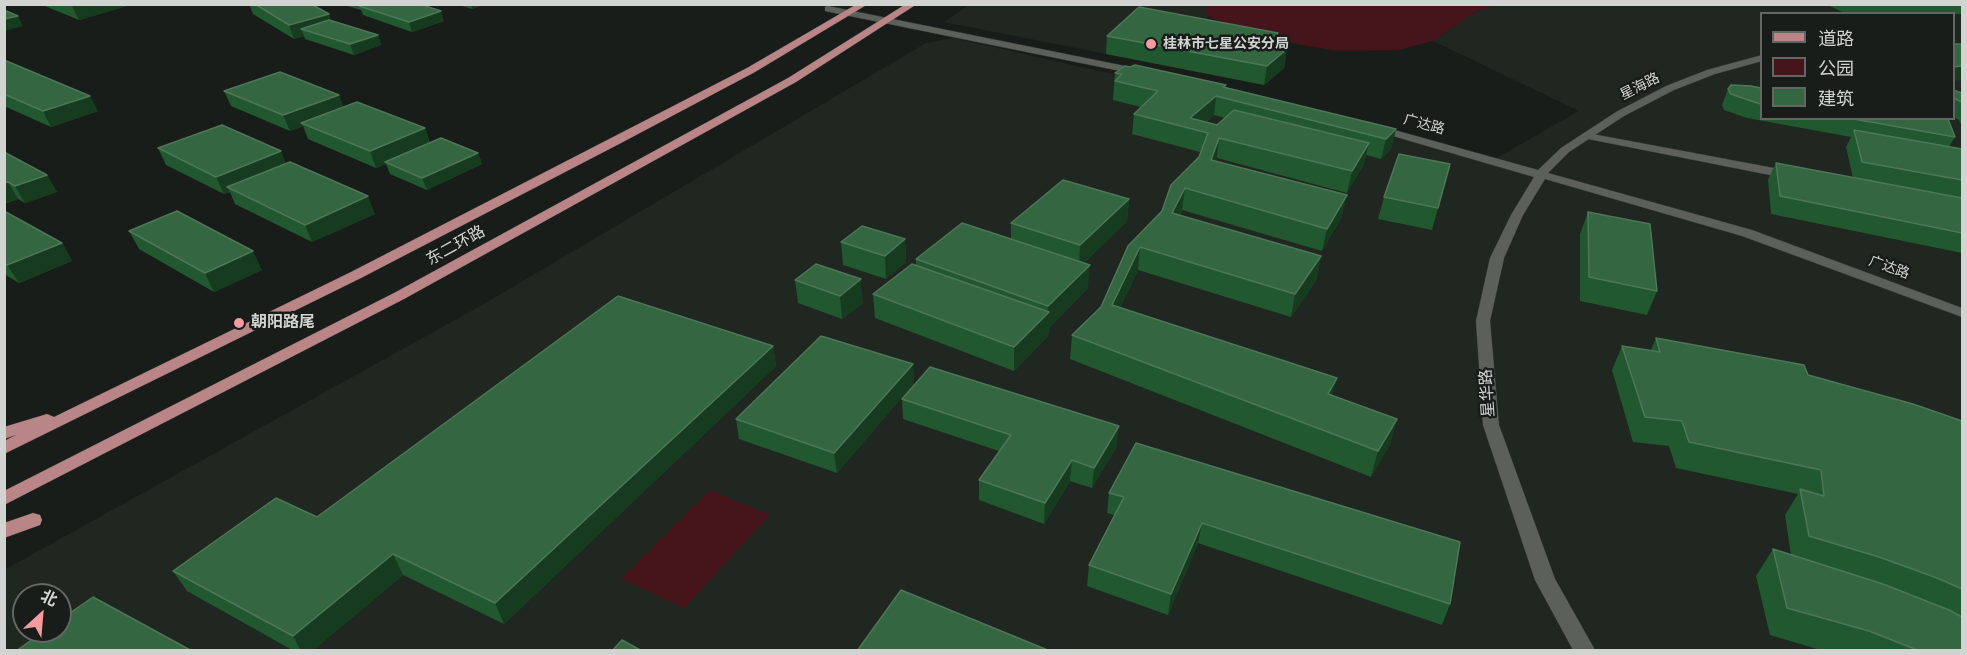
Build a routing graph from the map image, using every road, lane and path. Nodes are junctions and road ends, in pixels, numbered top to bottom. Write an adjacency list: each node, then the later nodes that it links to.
1 (864, 4): 4 (main road, 东二环路)
2 (913, 4): 5 (main road, 东二环路)
3 (828, 9): 4 (street)
4 (851, 13): 5 (street); 13 (main road, 东二环路)
5 (890, 20): 7 (street); 16 (main road, 东二环路)
6 (1760, 58): 9 (street, 星海路)
7 (1152, 75)
8 (1368, 126): 10 (street, 广达路)
9 (1587, 136): 10 (street, 星海路); 11 (street)
10 (1544, 170): 12 (street, 广达路); 19 (street, 星华路)
11 (1798, 176)
12 (1962, 313)
13 (107, 399): 14 (main road); 15 (main road, 东二环路)
14 (4, 433)
15 (4, 448)
16 (4, 499)
17 (33, 520): 18 (main road)
18 (4, 531)
19 (1584, 651)

